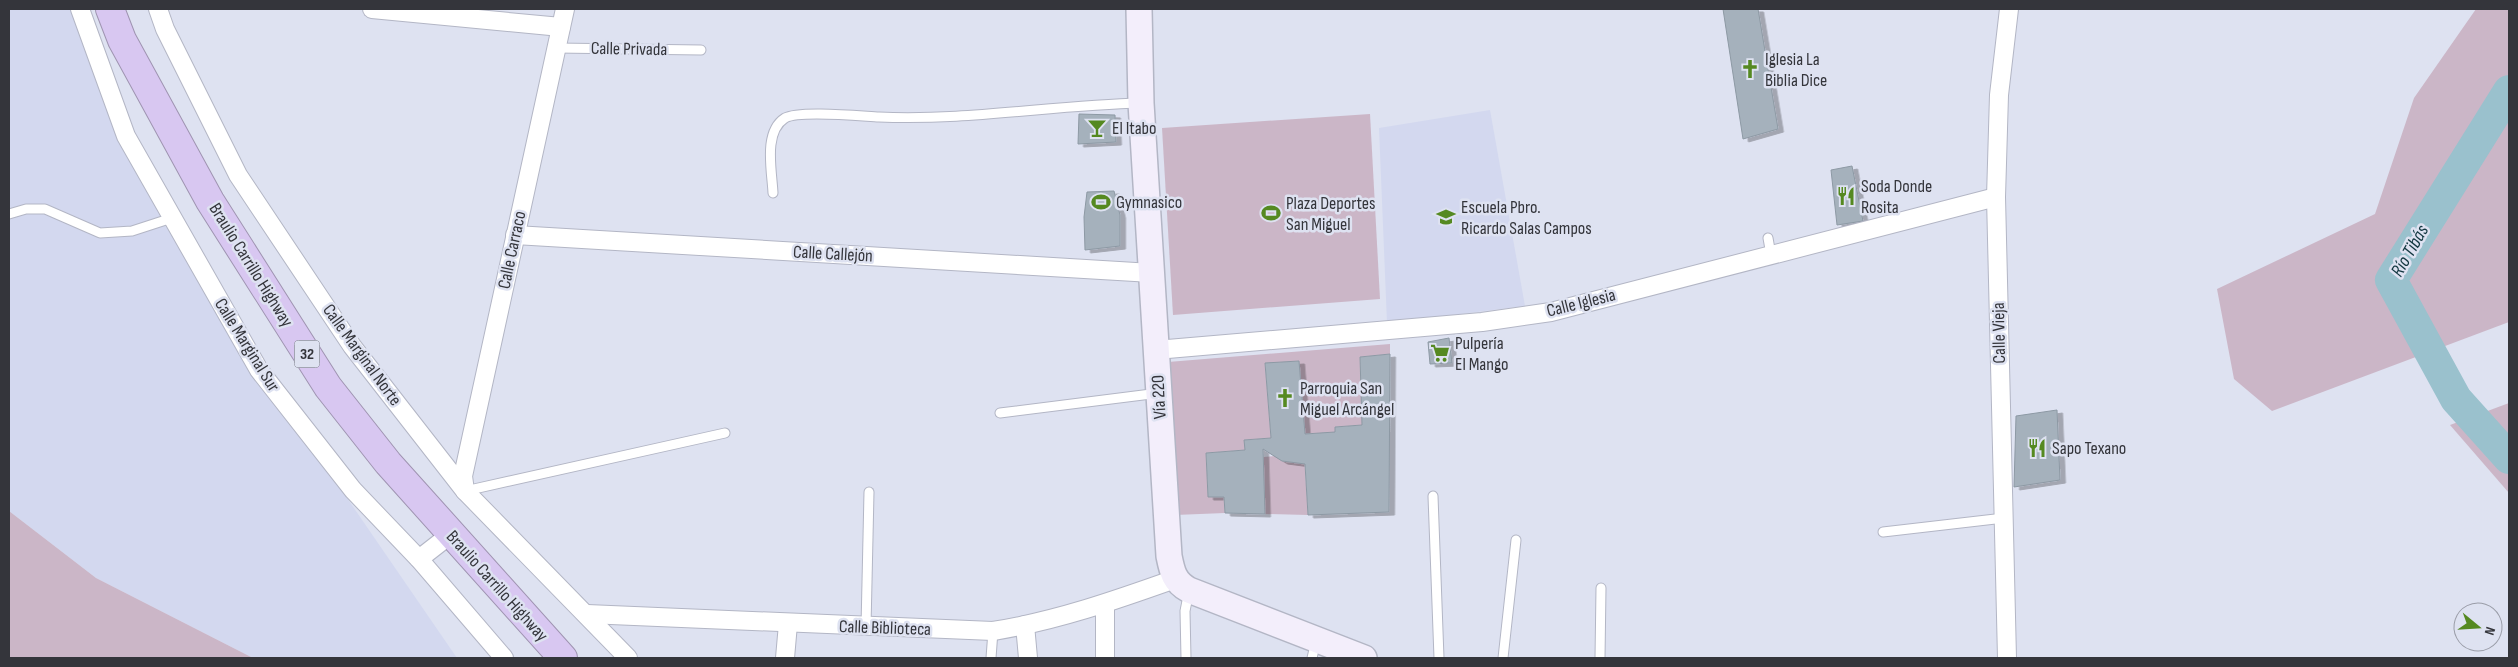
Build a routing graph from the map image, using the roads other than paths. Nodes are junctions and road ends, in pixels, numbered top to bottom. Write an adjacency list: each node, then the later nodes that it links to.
1 (80, 9): 15 (street, Calle Marginal Sur)
2 (110, 9): 27 (highway, Braulio Carrillo Highway / 32)
3 (158, 9): 22 (street, Calle Marginal Norte)
4 (372, 9): 8 (street)
5 (565, 9): 8 (street, Calle Carraco)
6 (1139, 9): 11 (main road, Vía 220)
7 (2009, 9): 13 (street, Calle Vieja)
8 (561, 27): 9 (street, Calle Carraco)
9 (556, 48): 10 (lane, Calle Privada); 16 (street, Calle Carraco)
10 (701, 50)
11 (1141, 103): 12 (lane); 17 (main road, Vía 220)
12 (773, 193)
13 (1996, 197): 18 (street, Calle Iglesia); 25 (street, Calle Vieja)
14 (9, 214): 15 (lane)
15 (172, 218): 29 (street, Calle Marginal Sur)
16 (515, 235): 17 (street, Calle Callejón); 22 (street, Calle Carraco)
17 (1152, 273): 18 (main road, Vía 220)
18 (1156, 350): 19 (main road, Vía 220)
19 (1159, 393): 20 (lane); 30 (main road, Vía 220)
20 (1000, 413)
21 (725, 433): 22 (lane)
22 (465, 491): 33 (street, Calle Marginal Norte)
23 (869, 492): 36 (lane)
24 (1433, 496): 48 (lane)
25 (2004, 518): 26 (lane); 51 (street, Calle Vieja)
26 (1883, 532)
27 (451, 534): 29 (street); 40 (highway, Braulio Carrillo Highway / 32)
28 (1516, 540): 49 (lane)
29 (419, 559): 39 (street, Calle Marginal Sur)
30 (1182, 585): 32 (street, Calle Biblioteca); 38 (main road); 46 (lane)
31 (1601, 588): 50 (lane)
32 (1105, 604): 35 (street, Calle Biblioteca); 45 (street)
33 (587, 614): 34 (street, Calle Biblioteca); 41 (street, Calle Marginal Norte)
34 (788, 624): 36 (street, Calle Biblioteca); 42 (street)
35 (1025, 625): 37 (street, Calle Biblioteca); 44 (street)
36 (866, 627): 37 (street, Calle Biblioteca)
37 (993, 631): 43 (lane)
38 (1314, 649): 47 (main road)
39 (498, 655)
40 (563, 658)
41 (628, 658)
42 (785, 658)
43 (991, 658)
44 (1028, 658)
45 (1105, 658)
46 (1186, 658)
47 (1364, 658)
48 (1439, 658)
49 (1503, 658)
50 (1600, 658)
51 (2007, 658)

